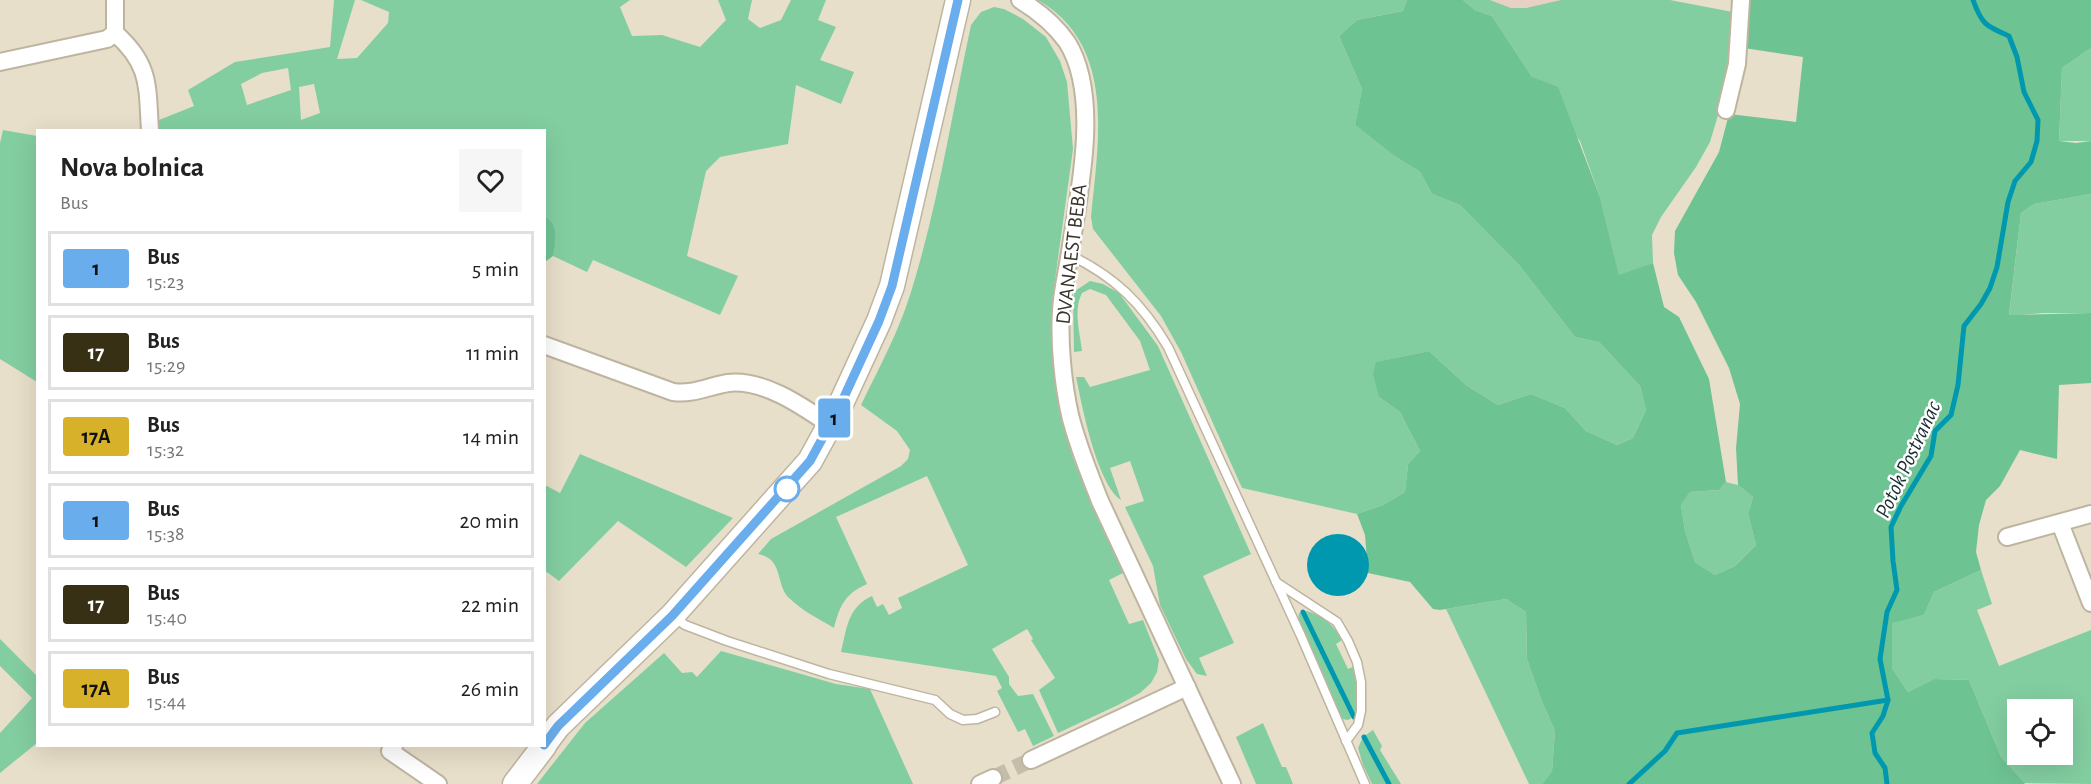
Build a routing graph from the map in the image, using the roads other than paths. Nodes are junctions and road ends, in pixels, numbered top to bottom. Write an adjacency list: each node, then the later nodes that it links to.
1 (116, 0): 5 (street)
2 (958, 0): 11 (street)
3 (1020, 0): 9 (street, DVANAEST BEBA)
4 (1741, 0): 7 (street)
5 (115, 33): 6 (street); 8 (street)
6 (0, 62)
7 (1726, 110)
8 (150, 129)
9 (1070, 255): 15 (lane); 18 (street, DVANAEST BEBA)
10 (546, 346): 11 (street)
11 (830, 425): 17 (street)
12 (2091, 513): 13 (street)
13 (2060, 523): 14 (street); 16 (street)
14 (2007, 537)
15 (1276, 581): 21 (lane); 21 (lane)
16 (2091, 603)
17 (672, 616): 19 (lane); 20 (street)
18 (1187, 687): 24 (street); 27 (street, DVANAEST BEBA)
19 (995, 712)
20 (548, 733)
21 (1346, 741): 28 (lane)
22 (393, 747): 25 (street)
23 (539, 747): 26 (street)
24 (1031, 760)
25 (438, 784)
26 (515, 784)
27 (1232, 784)
28 (1365, 784)

